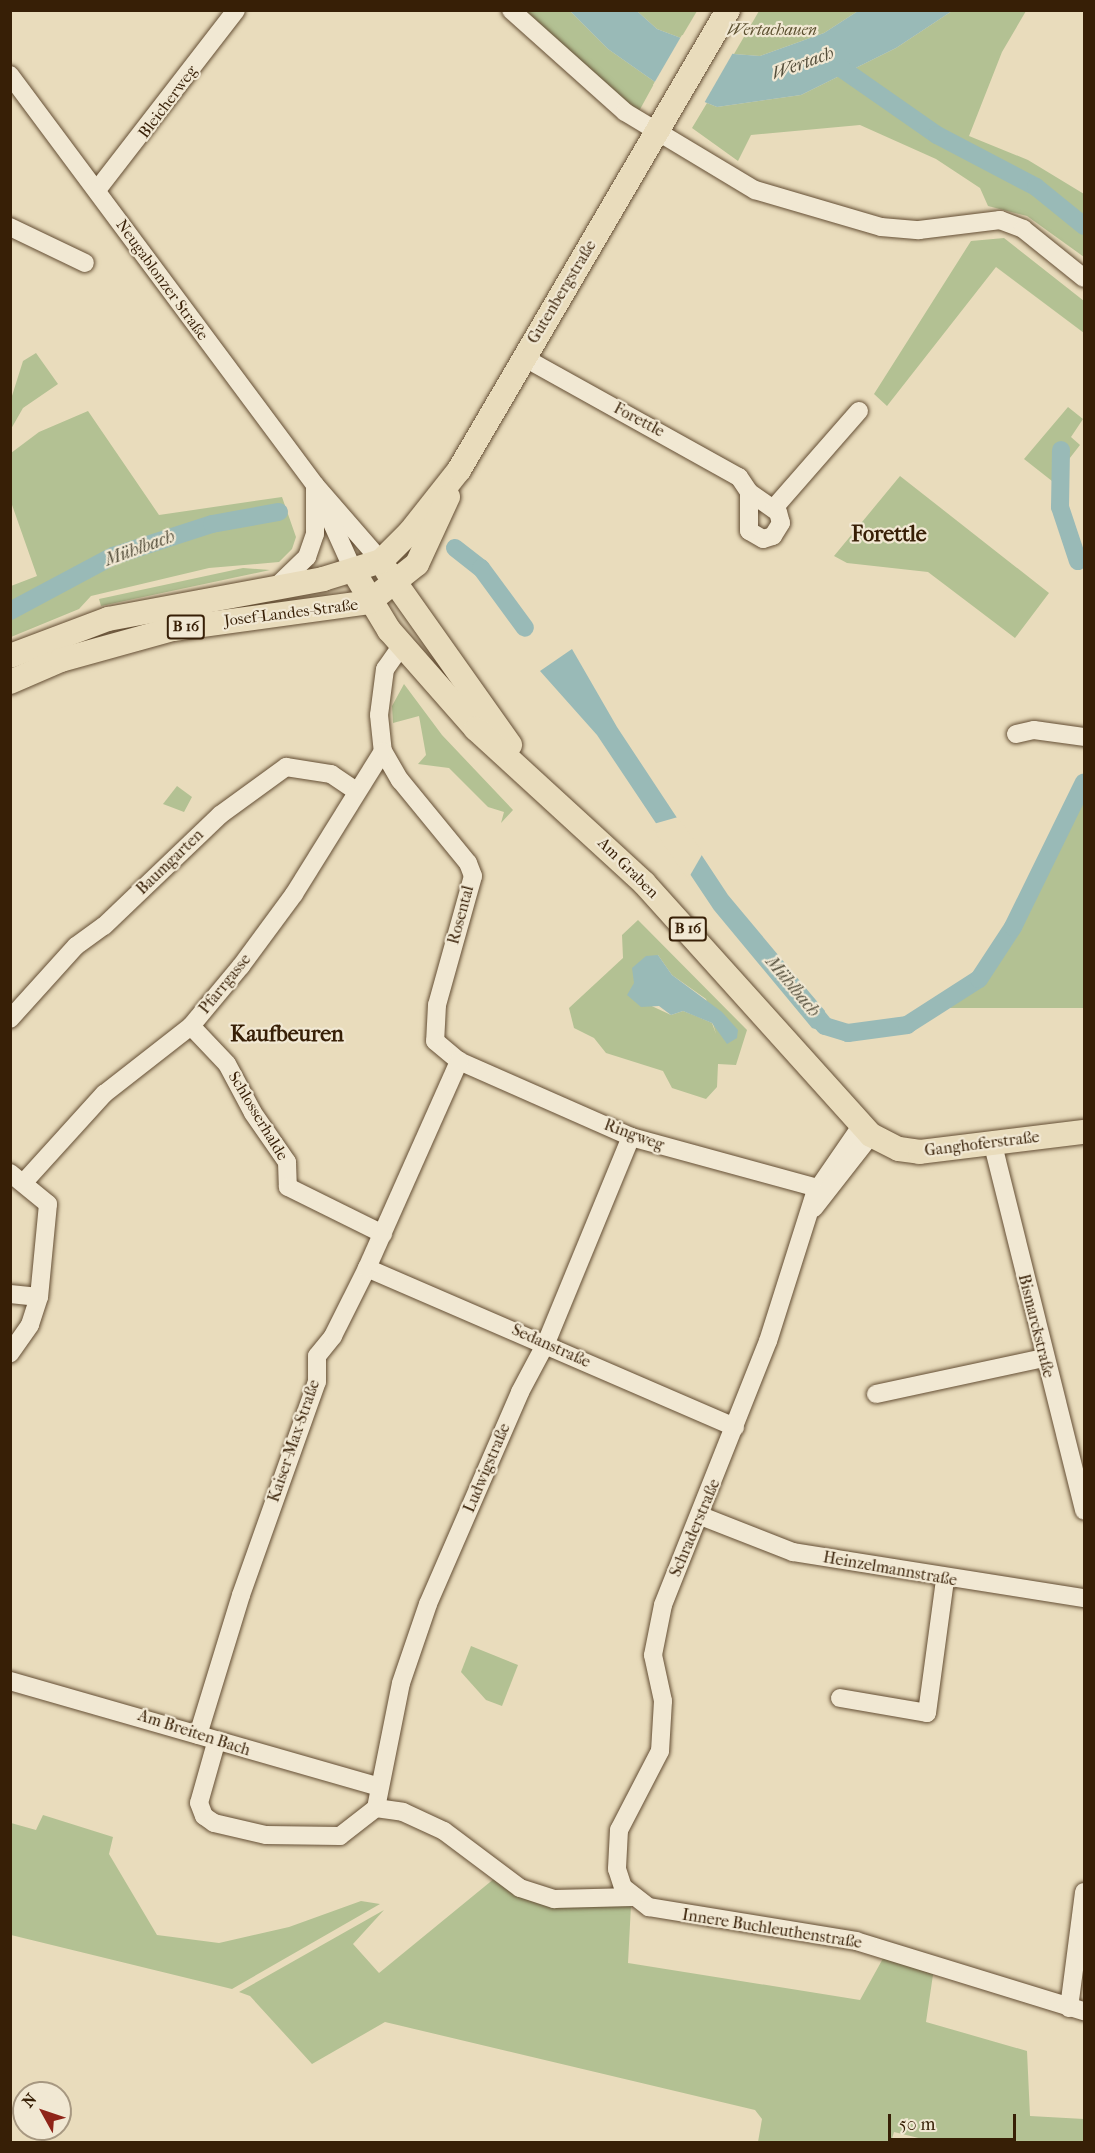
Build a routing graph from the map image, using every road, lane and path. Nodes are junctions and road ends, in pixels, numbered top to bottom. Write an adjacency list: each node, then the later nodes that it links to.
1 (236, 10): 6 (street, Bleicherweg)
2 (511, 10): 5 (street)
3 (728, 10): 5 (main road, Gutenbergstraße)
4 (10, 75): 6 (street, Neugablonzer Straße)
5 (663, 124): 9 (street); 10 (main road, Gutenbergstraße)
6 (97, 190): 13 (street, Neugablonzer Straße)
7 (10, 227): 8 (street)
8 (85, 263)
9 (1084, 278)
10 (523, 357): 12 (main road, Gutenbergstraße); 14 (street, Forettle)
11 (858, 411): 15 (street)
12 (459, 470): 16 (main road, Gutenbergstraße); 18 (main road, Gutenbergstraße)
13 (315, 485): 16 (street, Neugablonzer Straße); 17 (street, Neugablonzer Straße); 19 (street)
14 (749, 492): 15 (street, Forettle); 15 (street)
15 (774, 508)
16 (381, 561): 17 (main road, Josef-Landes-Straße / B 16); 18 (main road, Am Graben / B 16)
17 (354, 572): 19 (main road, Josef-Landes-Straße / B 16); 20 (main road, Am Graben / B 16)
18 (395, 585): 20 (main road, Josef-Landes-Straße / B 16); 27 (main road, Am Graben / B 16)
19 (277, 586): 22 (main road, Josef-Landes-Straße / B 16)
20 (369, 602): 21 (main road, Am Graben / B 16); 23 (main road, Josef-Landes-Straße / B 16)
21 (402, 645): 26 (street); 27 (main road, Am Graben / B 16)
22 (10, 656)
23 (10, 682)
24 (1016, 734): 25 (street)
25 (1084, 737)
26 (383, 750): 28 (street, Pfarrgasse); 31 (street, Rosental)
27 (540, 784): 32 (main road, Am Graben / B 16)
28 (355, 789): 29 (street, Baumgarten); 30 (street, Pfarrgasse)
29 (10, 1019)
30 (191, 1026): 37 (street, Pfarrgasse); 40 (street, Schlosserhalde)
31 (459, 1061): 35 (street, Ringweg); 40 (street, Kaiser-Max-Straße)
32 (806, 1065): 33 (main road, Ganghoferstraße / B 16)
33 (866, 1131): 36 (main road, Ganghoferstraße / B 16); 38 (street, Schraderstraße); 39 (street, Schraderstraße)
34 (1084, 1132): 36 (main road, Ganghoferstraße / B 16)
35 (631, 1137): 38 (street, Ringweg); 44 (street, Ludwigstraße)
36 (992, 1142): 46 (street, Bismarckstraße)
37 (18, 1177): 43 (street)
38 (818, 1188): 39 (street, Schraderstraße)
39 (813, 1209): 48 (street, Schraderstraße)
40 (383, 1234): 41 (street, Kaiser-Max-Straße)
41 (367, 1268): 44 (street, Sedanstraße); 55 (street, Kaiser-Max-Straße)
42 (10, 1294): 43 (street)
43 (39, 1297): 45 (street)
44 (546, 1342): 48 (street, Sedanstraße); 57 (street, Ludwigstraße)
45 (10, 1354)
46 (1044, 1358): 47 (street); 49 (street, Bismarckstraße)
47 (876, 1394)
48 (735, 1427): 50 (street, Schraderstraße)
49 (1084, 1511)
50 (701, 1516): 51 (street, Heinzelmannstraße); 60 (street, Schraderstraße)
51 (945, 1579): 52 (street, Heinzelmannstraße); 54 (street)
52 (1084, 1599)
53 (10, 1682): 55 (street, Am Breiten Bach)
54 (840, 1698)
55 (198, 1735): 56 (street, Am Breiten Bach)
56 (216, 1743): 57 (street, Am Breiten Bach); 58 (street)
57 (377, 1786): 58 (street, Ludwigstraße)
58 (376, 1808): 60 (street, Innere Buchleuthenstraße)
59 (1084, 1892): 61 (street)
60 (633, 1897): 61 (street, Innere Buchleuthenstraße)
61 (1077, 2009)

